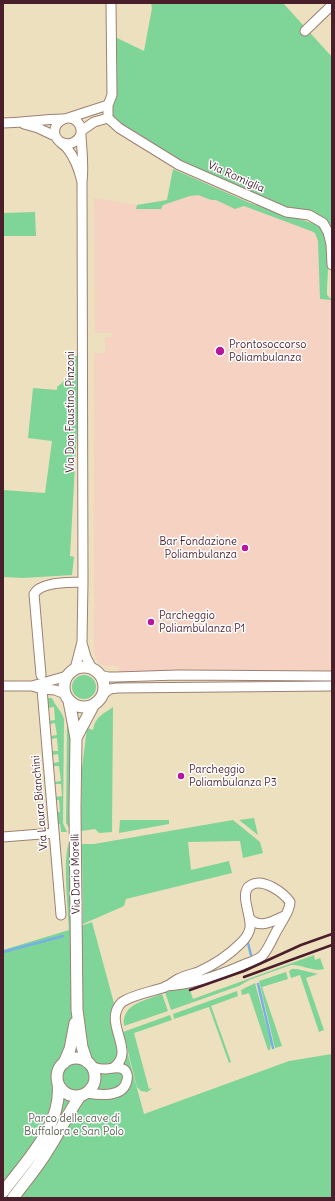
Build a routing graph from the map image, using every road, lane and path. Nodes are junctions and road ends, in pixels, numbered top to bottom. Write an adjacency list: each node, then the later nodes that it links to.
1 (111, 3): 4 (street)
2 (332, 5): 3 (street)
3 (305, 30)
4 (108, 105): 5 (street); 6 (street)
5 (108, 118): 9 (street); 12 (street, Via Romiglia)
6 (65, 119): 8 (street); 9 (street); 10 (street)
7 (3, 123): 8 (street)
8 (19, 123): 10 (street)
9 (81, 132): 10 (street); 11 (street, Via Don Faustino Pinzoni)
10 (58, 139): 11 (street, Via Don Faustino Pinzoni)
11 (82, 182): 13 (street, Via Don Faustino Pinzoni)
12 (332, 266)
13 (83, 582): 14 (street, Via Don Faustino Pinzoni); 18 (street)
14 (82, 642): 15 (street, Via Don Faustino Pinzoni); 16 (street, Via Don Faustino Pinzoni)
15 (96, 672): 16 (street); 17 (street); 27 (street)
16 (71, 673): 22 (street); 28 (street)
17 (178, 675): 19 (street); 25 (street)
18 (41, 676)
19 (262, 676): 20 (street); 23 (street)
20 (332, 676)
21 (3, 686): 22 (street)
22 (32, 686): 26 (street)
23 (256, 686): 24 (street); 25 (street)
24 (332, 686)
25 (170, 687): 27 (street)
26 (42, 689): 28 (street); 31 (street, Via Laura Bianchini)
27 (103, 694): 29 (street)
28 (67, 698): 29 (street); 30 (street, Via Dario Morelli)
29 (93, 706): 30 (street, Via Dario Morelli)
30 (76, 738): 37 (street, Via Dario Morelli)
31 (54, 833): 32 (street); 33 (street, Via Laura Bianchini)
32 (3, 837)
33 (61, 915)
34 (284, 916): 35 (street); 35 (street); 36 (street)
35 (250, 919): 36 (street)
36 (166, 986): 38 (street)
37 (77, 1010): 39 (street, Via Dario Morelli); 40 (street, Via Dario Morelli)
38 (122, 1048): 41 (street); 42 (street)
39 (64, 1063): 40 (street); 43 (street, Via Dario Morelli)
40 (90, 1064): 41 (street); 44 (street, Via Dario Morelli)
41 (112, 1068): 42 (street)
42 (128, 1075): 44 (street)
43 (58, 1083): 44 (street); 45 (street, Via Dario Morelli)
44 (84, 1095): 46 (street, Via Dario Morelli)
45 (3, 1192)
46 (13, 1198)

